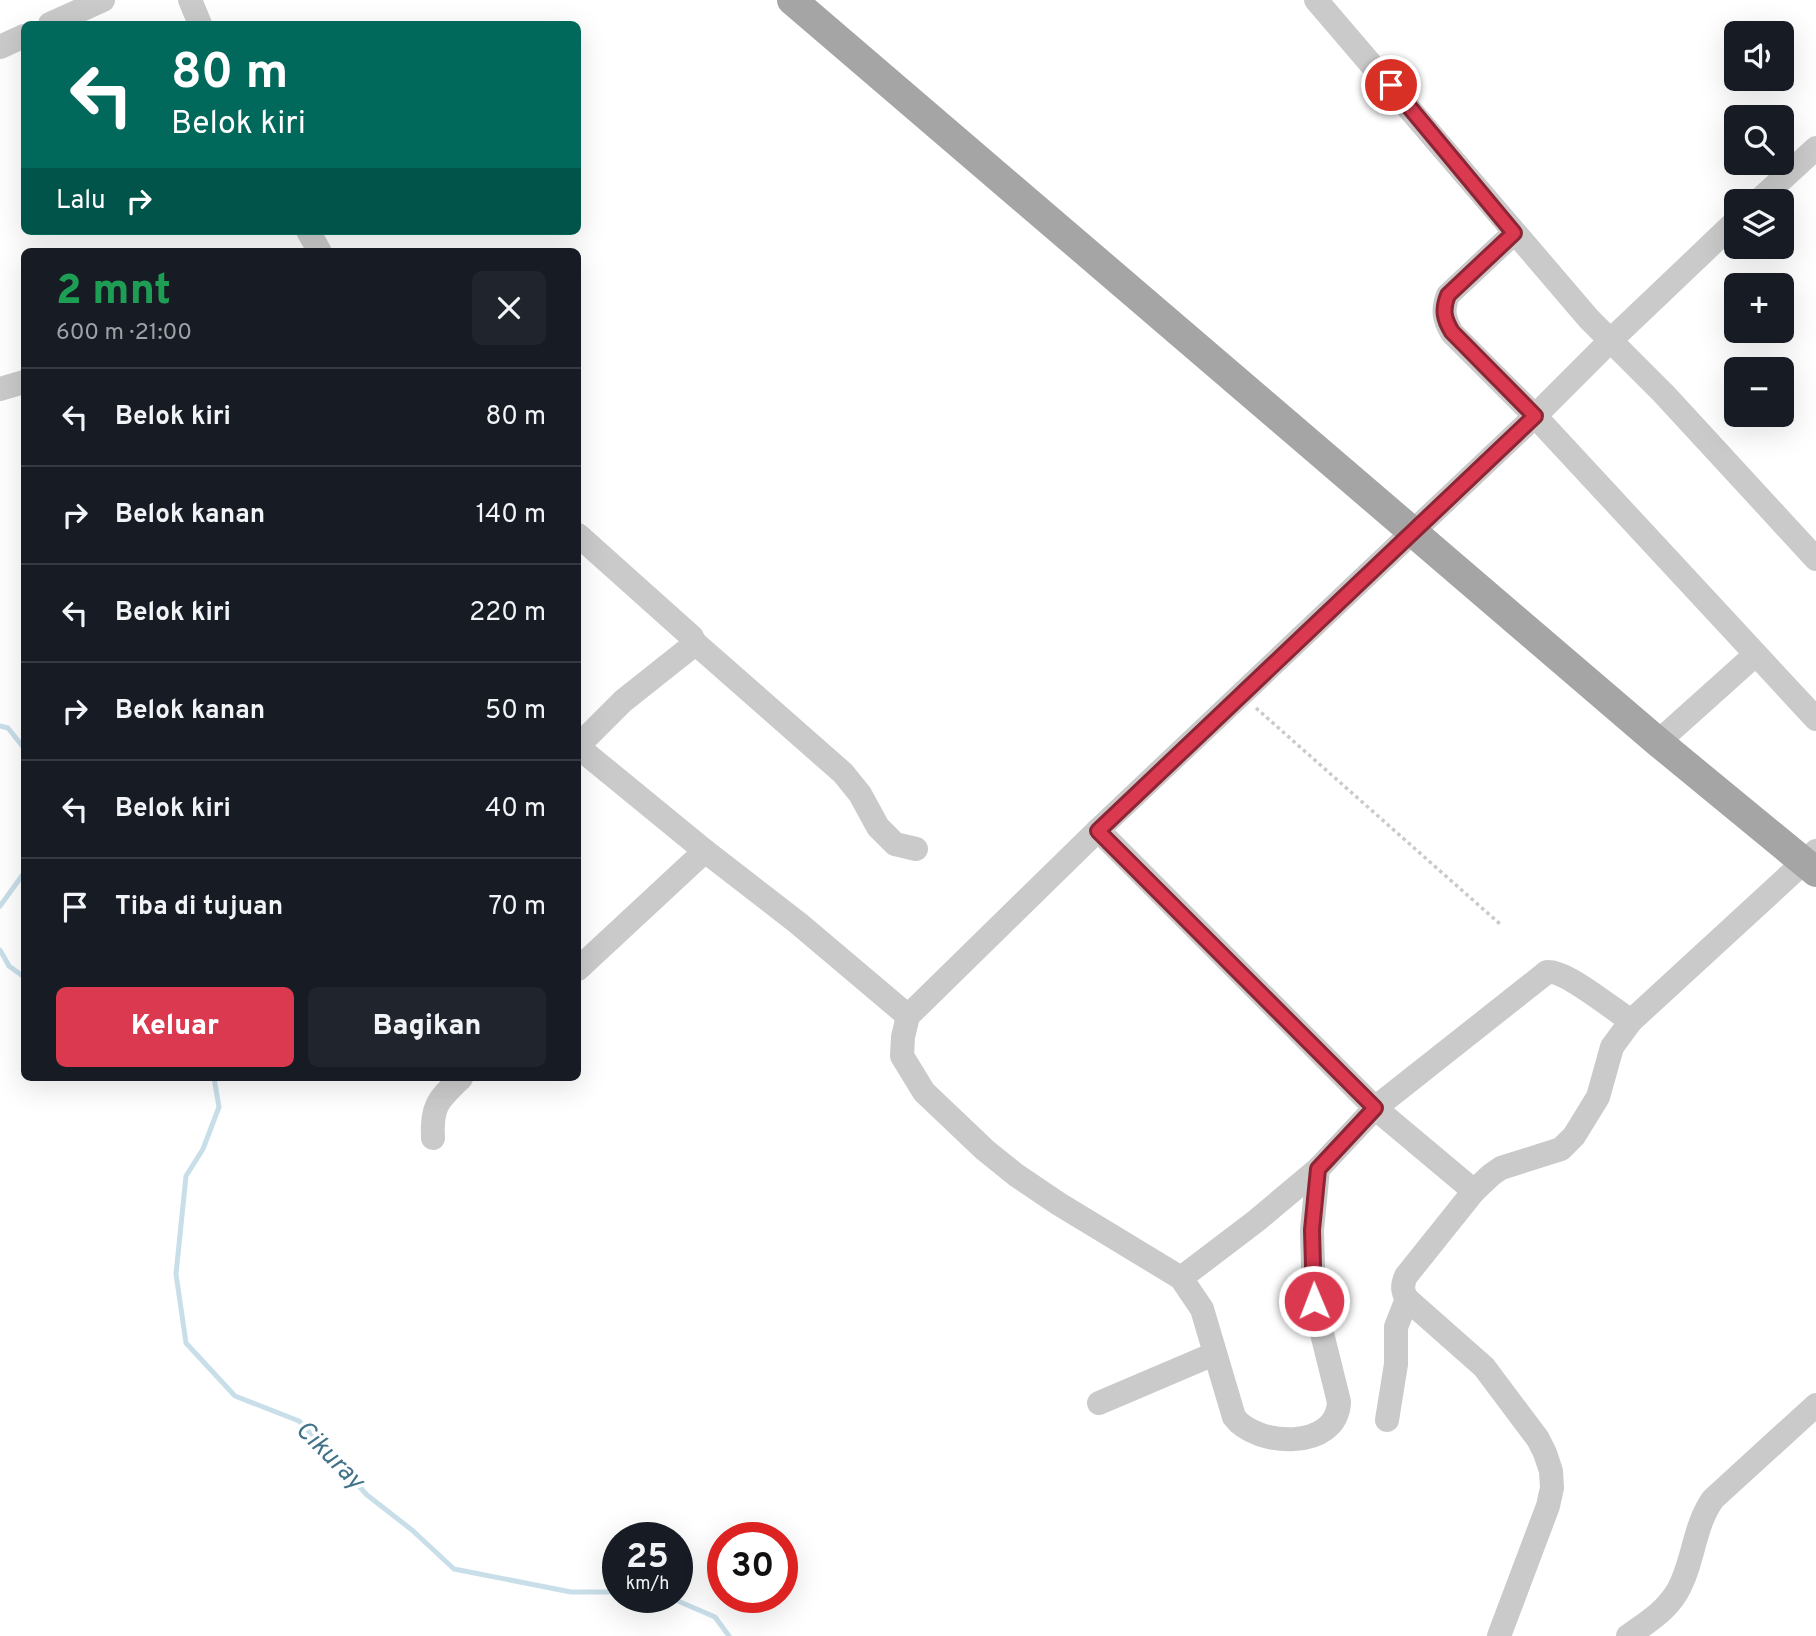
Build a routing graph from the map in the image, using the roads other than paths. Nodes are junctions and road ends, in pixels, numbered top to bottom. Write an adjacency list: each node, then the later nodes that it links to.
1 (103, 0): 5 (street)
2 (190, 0): 6 (street)
3 (792, 0): 17 (main road)
4 (1317, 0): 12 (street)
5 (57, 21)
6 (199, 21)
7 (21, 37): 8 (street)
8 (0, 47)
9 (1816, 148): 10 (street)
10 (1771, 189)
11 (1724, 232): 13 (street)
12 (1514, 233): 13 (street); 16 (street)
13 (1611, 340): 16 (street); 19 (street)
14 (21, 383): 15 (street)
15 (0, 389)
16 (1535, 416): 17 (street); 21 (street)
17 (1413, 531): 23 (main road); 26 (street)
18 (581, 538): 20 (street)
19 (1816, 559)
20 (694, 642): 24 (street); 27 (street)
21 (1755, 655): 22 (street); 23 (street)
22 (1816, 719)
23 (1658, 742): 29 (main road)
24 (581, 743)
25 (581, 748): 28 (street)
26 (1098, 831): 31 (street); 34 (street)
27 (916, 849)
28 (705, 851): 30 (street); 31 (street)
29 (1812, 861): 32 (street)
30 (581, 967)
31 (908, 1016): 38 (street)
32 (1631, 1021): 34 (street); 37 (street)
33 (458, 1081): 35 (street)
34 (1375, 1108): 36 (street); 37 (street)
35 (433, 1138)
36 (1318, 1169): 38 (street); 40 (street)
37 (1474, 1191): 39 (street)
38 (1181, 1278): 40 (street)
39 (1408, 1299): 43 (street); 44 (street)
40 (1214, 1354): 41 (street)
41 (1099, 1403)
42 (1816, 1405): 45 (street)
43 (1387, 1420)
44 (1499, 1636)
45 (1628, 1636)

